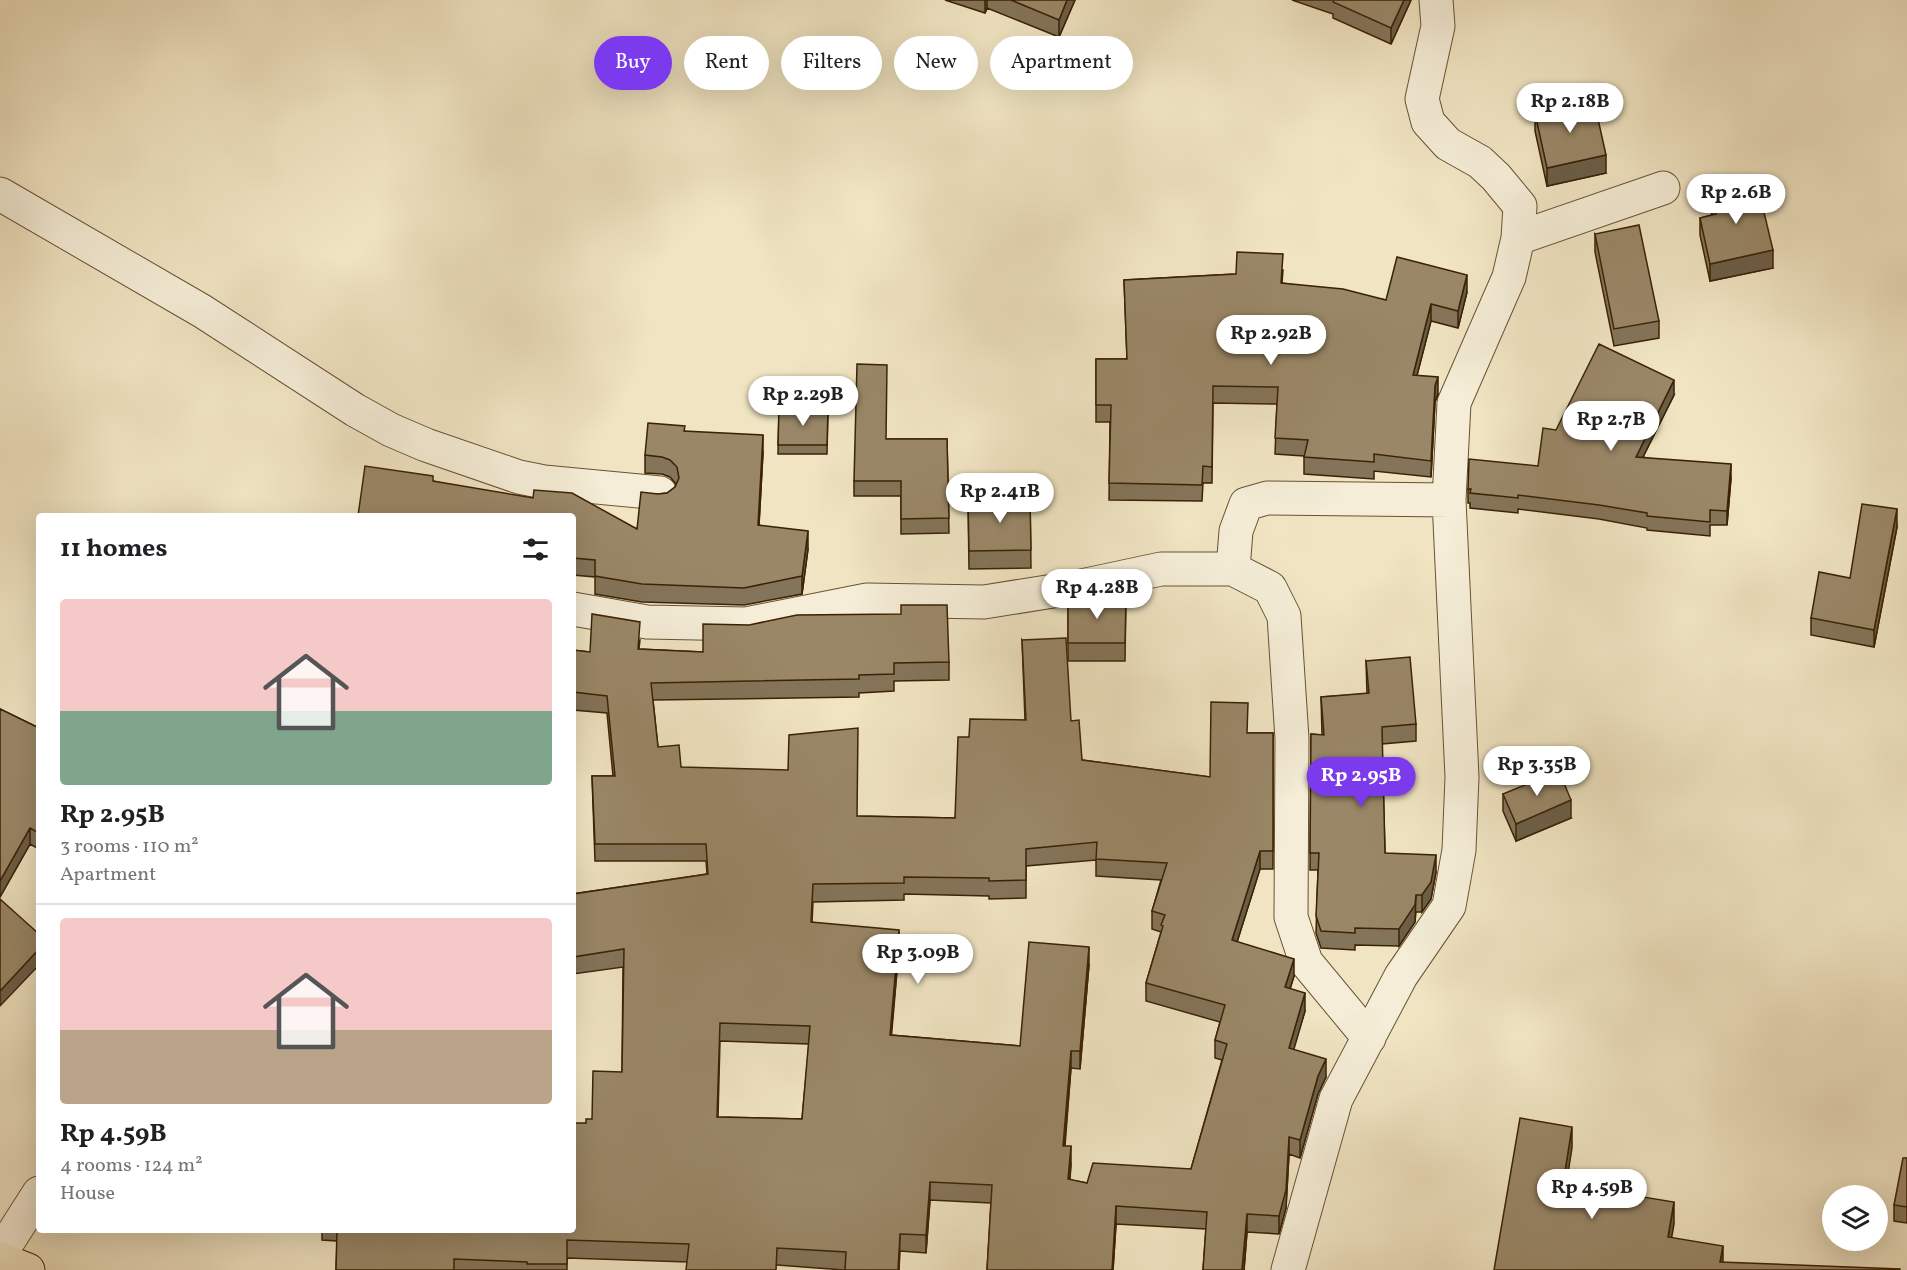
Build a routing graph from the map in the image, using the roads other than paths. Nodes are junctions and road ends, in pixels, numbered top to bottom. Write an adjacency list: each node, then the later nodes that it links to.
1 (1436, 0): 4 (street)
2 (1663, 188): 4 (street)
3 (0, 194): 5 (street)
4 (1518, 238): 6 (street)
5 (660, 493)
6 (1449, 500): 7 (street); 9 (street)
7 (1233, 569): 8 (street); 9 (street)
8 (576, 610)
9 (1369, 1038): 14 (street)
10 (36, 1197): 11 (street)
11 (0, 1254)
12 (0, 1259): 13 (main road)
13 (28, 1270)
14 (1288, 1270)

